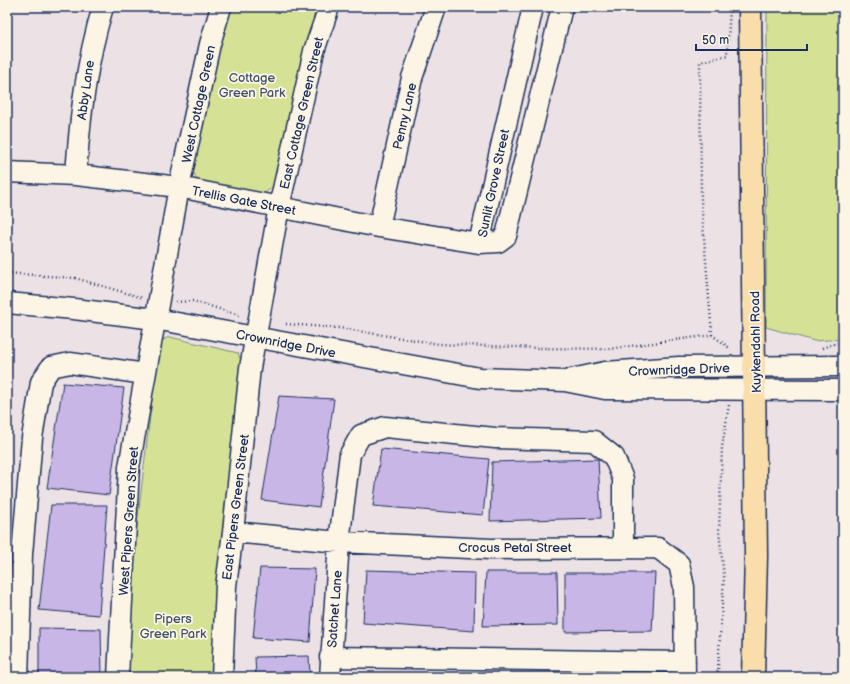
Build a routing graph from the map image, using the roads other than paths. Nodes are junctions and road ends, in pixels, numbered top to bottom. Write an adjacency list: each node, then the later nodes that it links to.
1 (104, 7): 9 (street, Abby Lane)
2 (221, 7): 10 (street, West Cottage Green)
3 (329, 7): 11 (street, East Cottage Green Street)
4 (436, 7): 12 (street, Penny Lane)
5 (533, 7): 13 (street, Sunlit Grove Street)
6 (562, 7): 13 (street, Sunlit Grove Street)
7 (750, 7): 17 (main road, Kuykendahl Road)
8 (7, 172): 9 (street, Trellis Gate Street)
9 (76, 175): 10 (street, Trellis Gate Street)
10 (179, 187): 11 (street, Trellis Gate Street); 15 (street, West Cottage Green)
11 (279, 207): 12 (street, Trellis Gate Street); 16 (street, East Cottage Green Street)
12 (379, 227): 13 (street, Trellis Gate Street)
13 (479, 243)
14 (7, 303): 15 (street, Crownridge Drive)
15 (156, 311): 16 (street, Crownridge Drive); 19 (street, West Pipers Green Street)
16 (258, 330): 20 (street, Crownridge Drive); 23 (street, East Pipers Green Street)
17 (755, 360): 18 (street, Crownridge Drive); 20 (street, Crownridge Drive); 22 (main road, Kuykendahl Road)
18 (843, 366)
19 (145, 374): 28 (street); 29 (street, West Pipers Green Street)
20 (564, 381): 22 (street, Crownridge Drive)
21 (843, 390): 22 (street, Crownridge Drive)
22 (755, 391): 32 (main road, Kuykendahl Road)
23 (233, 532): 24 (street, Crocus Petal Street); 30 (street, East Pipers Green Street)
24 (339, 542): 25 (street, Crocus Petal Street); 25 (street, Satchet Lane); 26 (street, Satchet Lane)
25 (623, 546): 27 (street, Crocus Petal Street)
26 (330, 657): 27 (street); 31 (street, Satchet Lane)
27 (685, 669)
28 (18, 677)
29 (118, 677)
30 (222, 677)
31 (330, 677)
32 (754, 677)

